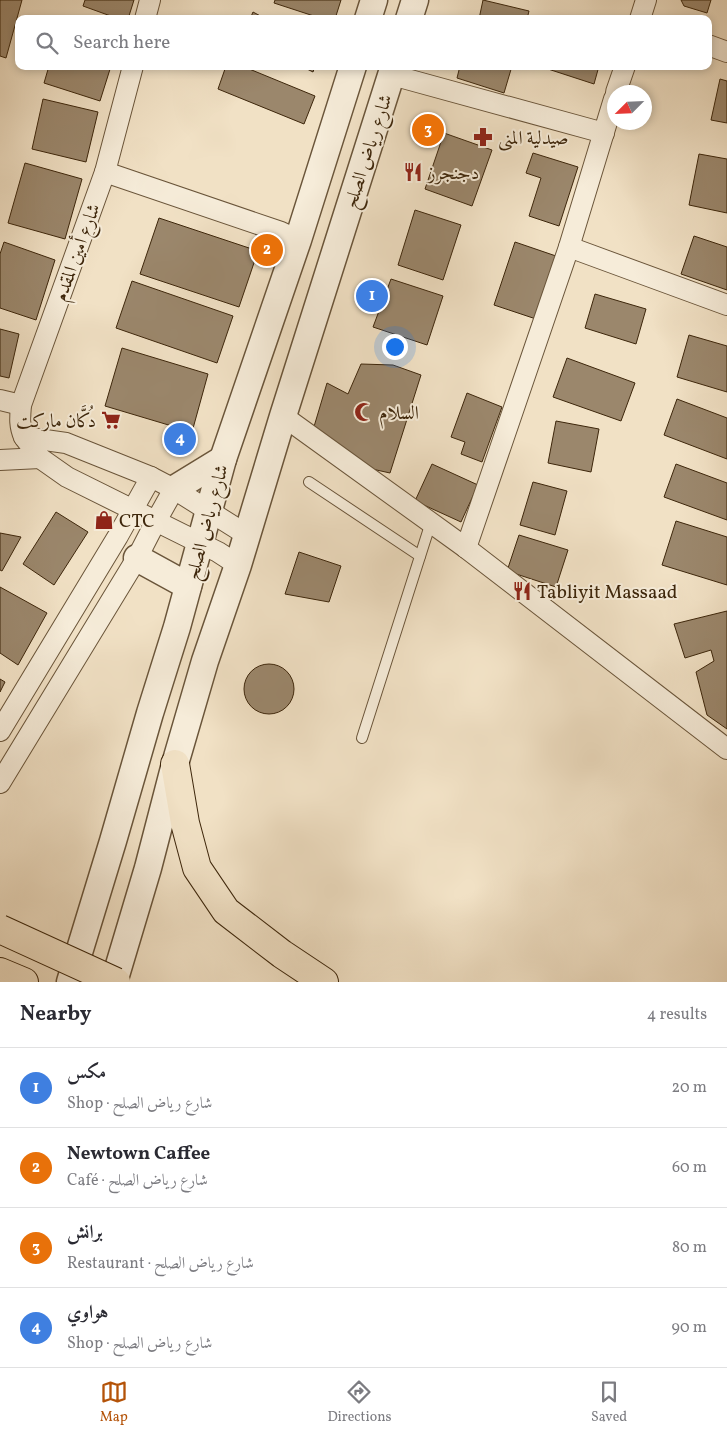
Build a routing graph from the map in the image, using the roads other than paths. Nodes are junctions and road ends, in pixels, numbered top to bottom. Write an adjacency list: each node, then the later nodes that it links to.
1 (150, 0): 5 (street)
2 (374, 0): 6 (street)
3 (415, 0): 7 (street)
4 (646, 0): 8 (street)
5 (146, 15)
6 (369, 15)
7 (410, 15)
8 (641, 15)
9 (712, 46): 10 (street)
10 (727, 52)
11 (131, 70): 18 (street, شارع أمين المقدم)
12 (352, 70): 19 (street, شارع رياض الصلح)
13 (393, 70): 17 (street); 24 (street, شارع رياض الصلح)
14 (624, 70): 15 (street)
15 (618, 85)
16 (607, 123): 17 (street)
17 (604, 133): 20 (street)
18 (105, 172): 19 (street); 23 (street, شارع أمين المقدم)
19 (298, 240): 27 (street, شارع رياض الصلح)
20 (569, 248): 21 (street); 38 (street)
21 (727, 305)
22 (0, 400): 23 (street)
23 (21, 405): 25 (street, شارع أمين المقدم)
24 (283, 416): 35 (street); 36 (street, شارع رياض الصلح)
25 (24, 437): 26 (street); 29 (street)
26 (40, 458): 28 (street); 32 (street)
27 (223, 459): 31 (street); 33 (street, شارع رياض الصلح)
28 (0, 460)
29 (151, 477): 31 (street); 32 (street)
30 (309, 482): 39 (lane)
31 (174, 489): 33 (street); 34 (street)
32 (133, 510): 34 (street); 43 (street)
33 (208, 510): 36 (street); 37 (street, شارع رياض الصلح)
34 (156, 521): 37 (street); 40 (street)
35 (431, 522): 38 (street); 39 (lane)
36 (247, 535): 41 (street, شارع رياض الصلح)
37 (200, 542): 41 (street); 42 (street, شارع رياض الصلح)
38 (466, 548): 45 (street)
39 (420, 556): 44 (lane)
40 (137, 558): 42 (street); 47 (street)
41 (238, 565): 46 (street, شارع رياض الصلح)
42 (188, 586): 51 (street, شارع رياض الصلح)
43 (0, 731)
44 (362, 738)
45 (727, 749)
46 (175, 764): 52 (street, شارع رياض الصلح); 53 (highway)
47 (0, 783)
48 (0, 929): 52 (highway, bridge)
49 (0, 972): 50 (highway)
50 (24, 982)
51 (70, 982)
52 (115, 982)
53 (324, 982)

